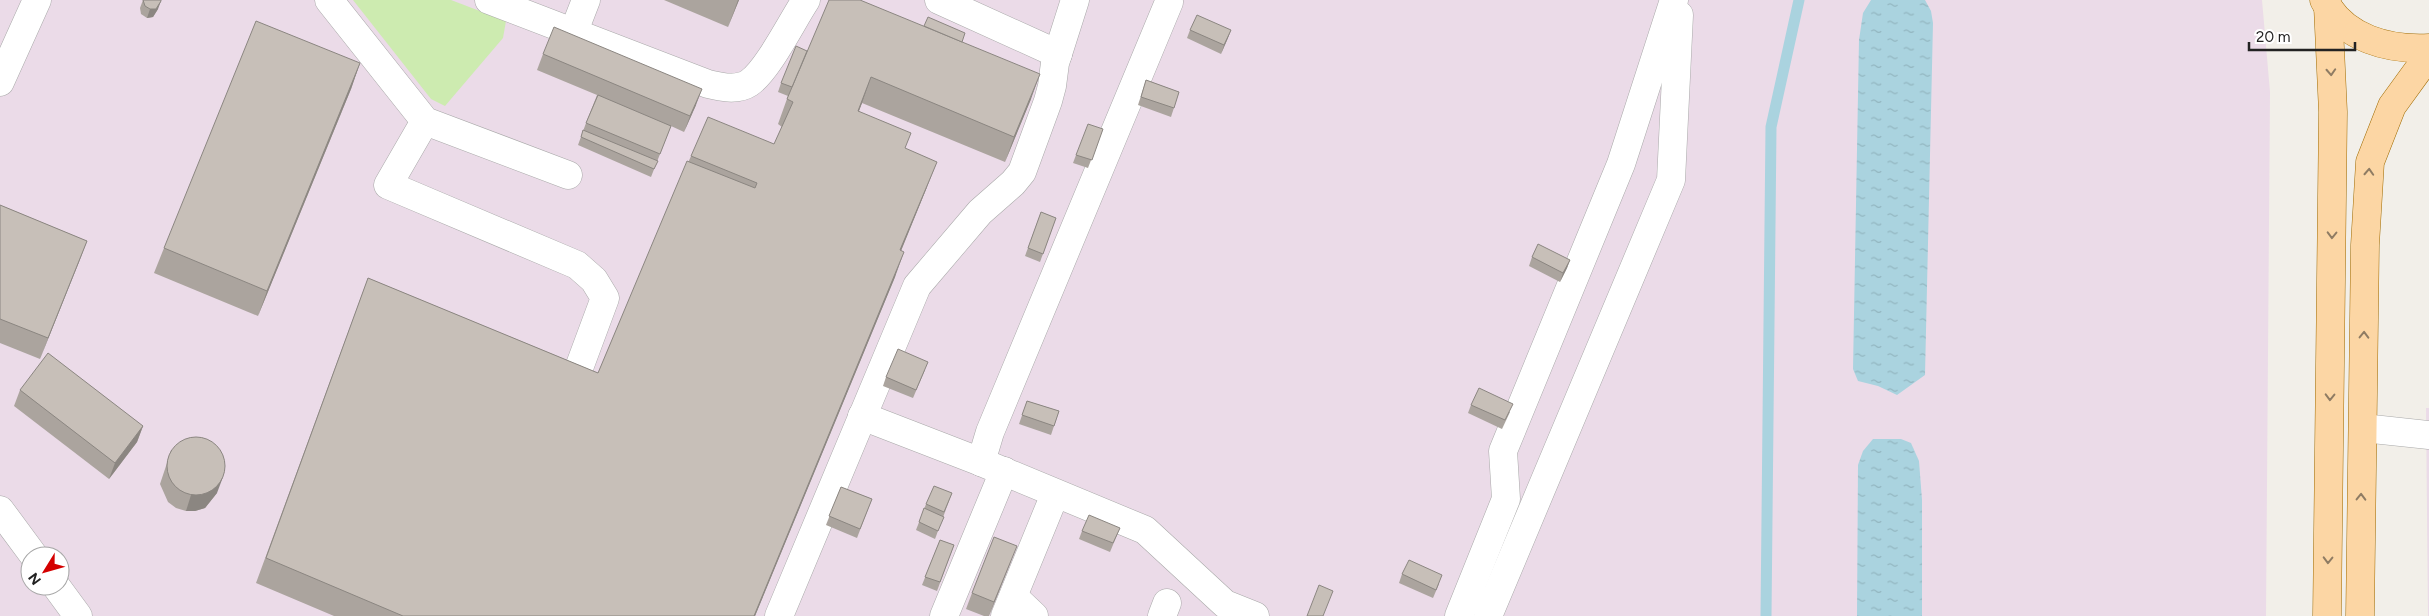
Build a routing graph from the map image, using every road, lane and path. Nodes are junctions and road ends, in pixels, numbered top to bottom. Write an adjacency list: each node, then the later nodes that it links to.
1 (330, 0): 17 (lane)
2 (489, 0): 12 (lane)
3 (586, 0): 12 (lane)
4 (806, 0): 12 (lane)
5 (1075, 0): 14 (lane)
6 (1674, 0): 34 (lane)
7 (1680, 0): 35 (lane)
8 (950, 2): 14 (lane)
9 (1169, 2): 23 (lane)
10 (31, 3): 16 (lane)
11 (2326, 3): 13 (main road); 36 (main road, one-way to 36)
12 (574, 31)
13 (2429, 48)
14 (1058, 54): 20 (lane)
15 (2429, 55): 21 (main road, one-way to 15)
16 (0, 82)
17 (425, 122): 18 (lane); 19 (lane)
18 (568, 175)
19 (576, 376)
20 (862, 416): 23 (lane); 30 (lane)
21 (2363, 428): 22 (lane); 37 (main road, one-way to 21)
22 (2429, 434)
23 (992, 467): 24 (lane); 31 (lane)
24 (1054, 494): 28 (lane); 33 (lane)
25 (0, 510): 26 (lane)
26 (27, 546)
27 (63, 596): 29 (lane)
28 (1010, 606): 32 (lane)
29 (78, 616)
30 (780, 616)
31 (944, 616)
32 (1034, 616)
33 (1255, 616)
34 (1459, 616)
35 (1488, 616)
36 (2328, 616)
37 (2360, 616)

